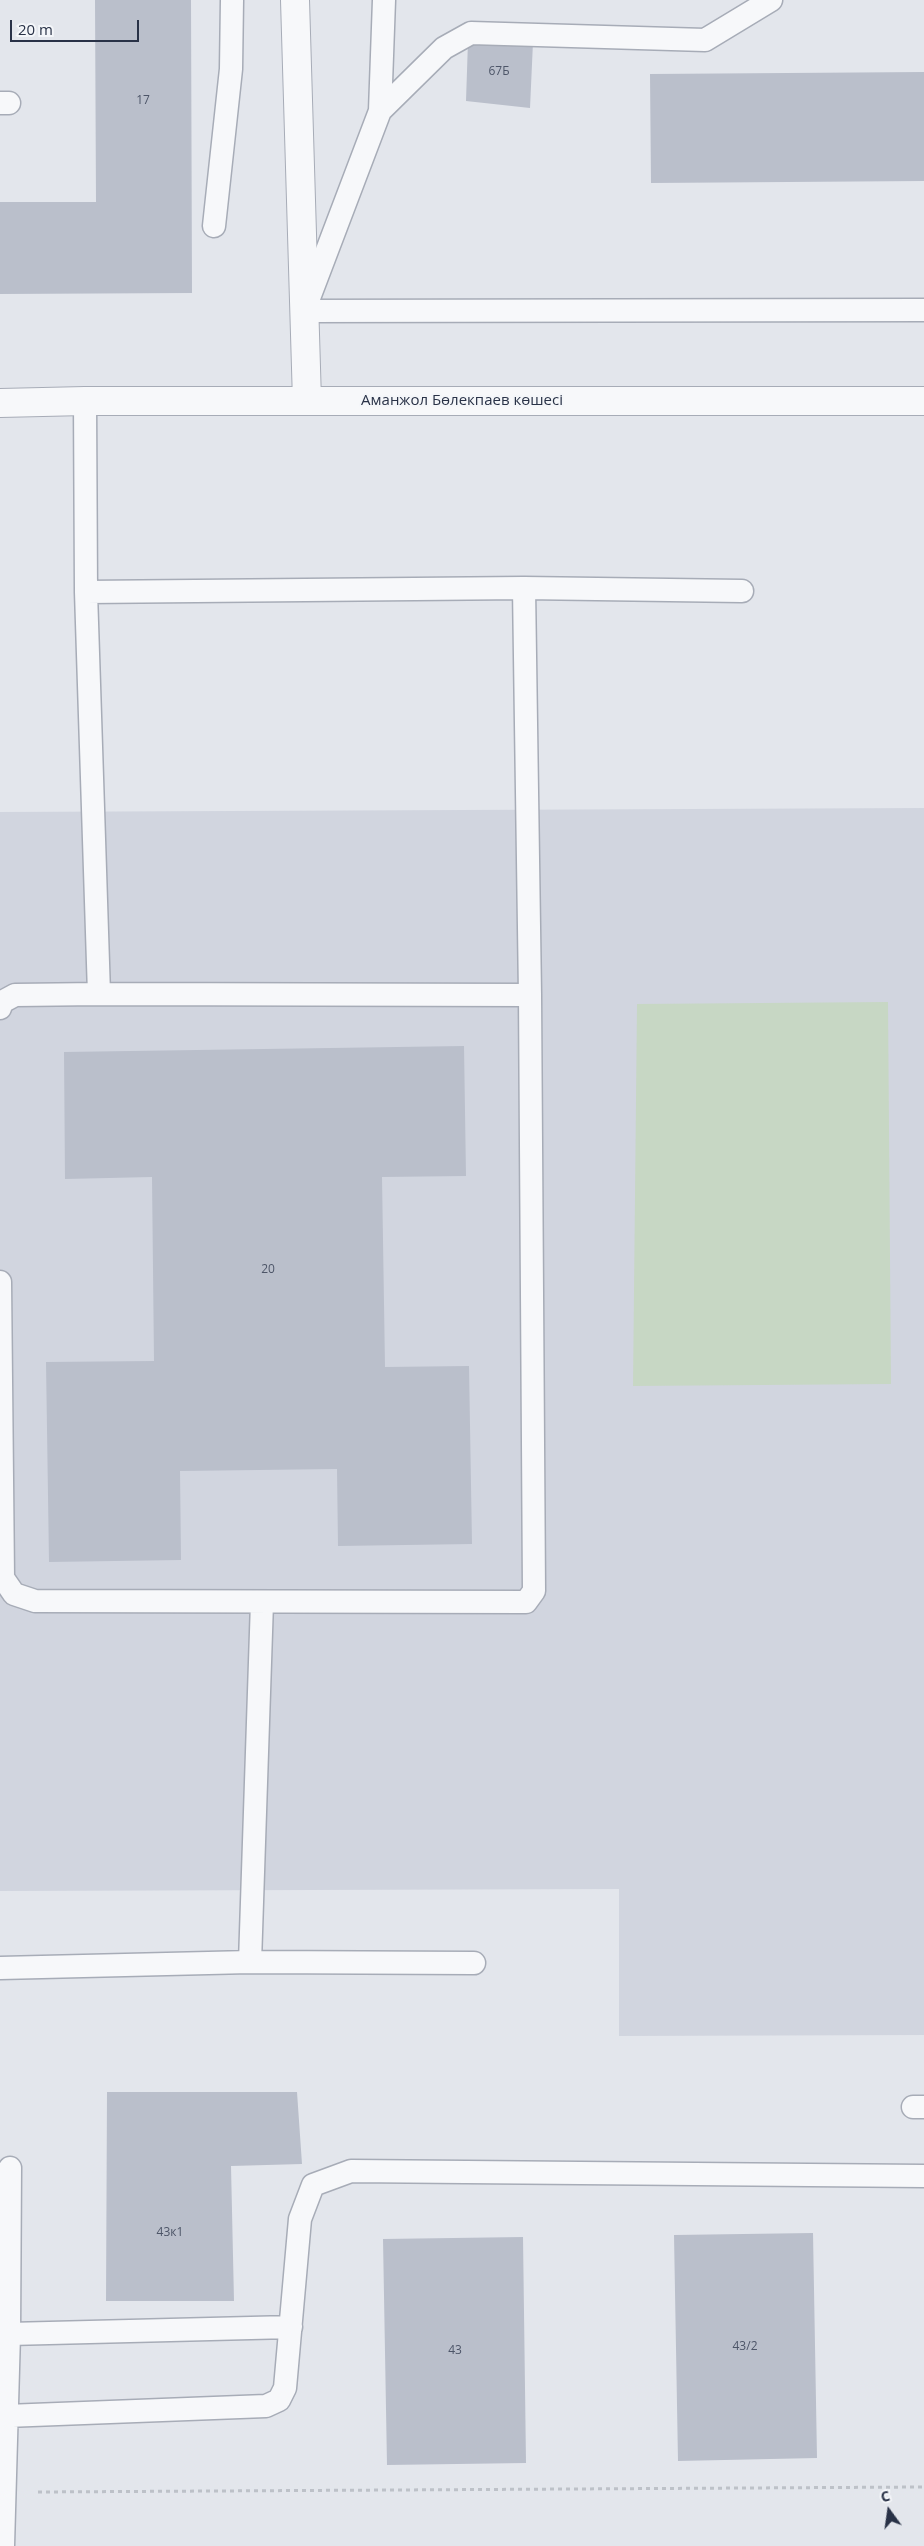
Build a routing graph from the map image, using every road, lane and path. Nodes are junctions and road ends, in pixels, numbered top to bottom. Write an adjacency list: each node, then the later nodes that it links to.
1 (232, 0): 6 (lane)
2 (294, 0): 8 (street)
3 (384, 0): 5 (lane)
4 (771, 0): 5 (lane)
5 (380, 111): 8 (lane)
6 (214, 226)
7 (924, 310): 8 (lane)
8 (304, 311): 10 (street)
9 (84, 401): 10 (street, Аманжол Бөлекпаев көшесі); 12 (street, Аманжол Бөлекпаев көшесі); 15 (lane)
10 (308, 401): 11 (street, Аманжол Бөлекпаев көшесі)
11 (924, 401)
12 (0, 403)
13 (524, 588): 14 (lane); 15 (lane); 17 (lane)
14 (742, 591)
15 (86, 592): 16 (lane)
16 (100, 994): 17 (lane); 18 (lane)
17 (530, 995): 20 (lane)
18 (0, 1008)
19 (0, 1282): 20 (lane)
20 (262, 1602): 21 (lane)
21 (250, 1962): 22 (lane); 23 (lane)
22 (474, 1963)
23 (0, 1968)
24 (10, 2168): 27 (lane)
25 (924, 2176): 26 (lane)
26 (291, 2327): 27 (lane); 28 (lane)
27 (9, 2334): 28 (lane)
28 (6, 2416): 30 (lane)
29 (924, 2488): 30 (path)
30 (4, 2492): 31 (lane)
31 (3, 2546)

